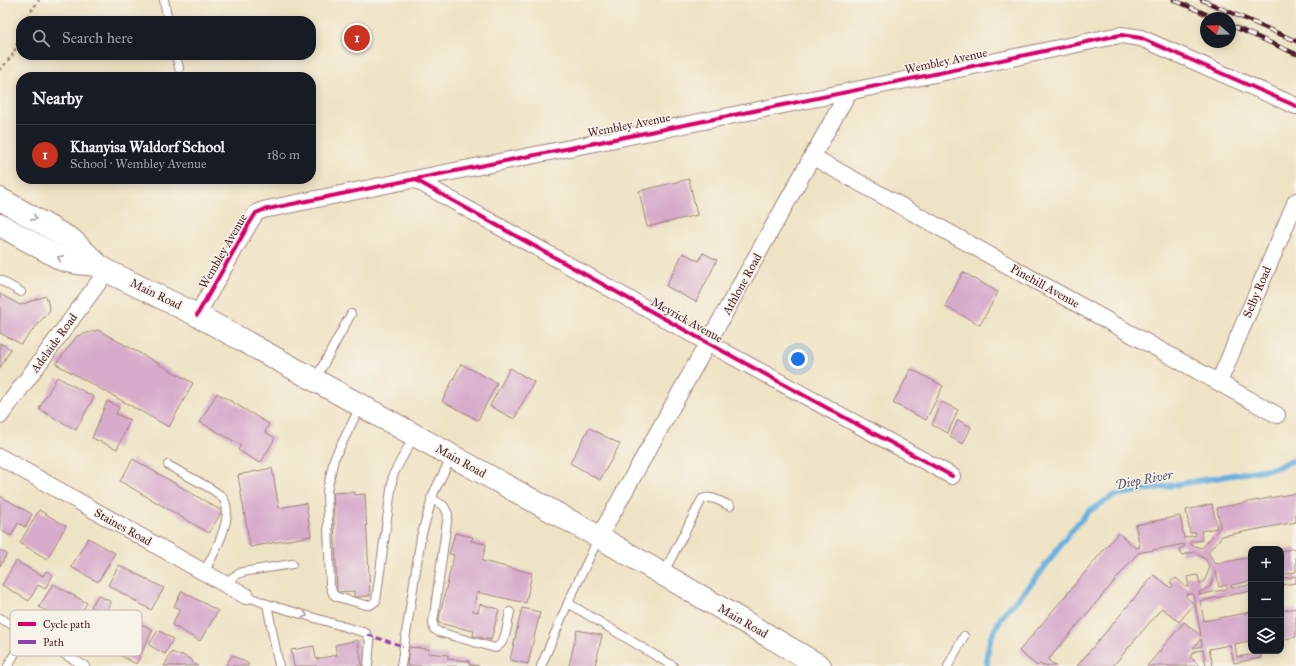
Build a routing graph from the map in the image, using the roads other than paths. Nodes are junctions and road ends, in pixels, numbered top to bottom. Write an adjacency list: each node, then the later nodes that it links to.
1 (164, 0): 2 (lane)
2 (167, 16)
3 (177, 60): 4 (lane)
4 (179, 68)
5 (848, 93): 6 (street, Wembley Avenue); 7 (street, Athlone Road); 8 (street, Wembley Avenue)
6 (1296, 106)
7 (813, 157): 17 (street, Athlone Road); 19 (street, Pinehill Avenue)
8 (414, 179): 16 (street, Wembley Avenue); 17 (street, Meyrick Avenue)
9 (0, 199): 12 (main road, Main Road, one-way to 12)
10 (1296, 201): 19 (street, Selby Road)
11 (0, 225): 12 (main road, Main Road, one-way to 11)
12 (102, 268): 16 (main road, Main Road); 22 (street, Adelaide Road)
13 (0, 280): 14 (lane)
14 (21, 292)
15 (351, 314): 18 (lane)
16 (197, 315): 18 (main road, Main Road)
17 (708, 343): 27 (street, Meyrick Avenue); 30 (street, Athlone Road)
18 (315, 380): 20 (main road, Main Road)
19 (1218, 382): 21 (street, Pinehill Avenue)
20 (361, 406): 23 (main road, Main Road); 23 (lane)
21 (1277, 415)
22 (0, 416)
23 (414, 435): 24 (main road, Main Road)
24 (452, 456): 28 (lane); 30 (main road, Main Road)
25 (0, 457): 32 (street, Staines Road)
26 (168, 465): 32 (lane)
27 (952, 476)
28 (431, 498): 38 (lane); 48 (lane)
29 (730, 506): 33 (lane)
30 (599, 537): 33 (main road, Main Road); 36 (lane)
31 (292, 564): 34 (lane)
32 (204, 572): 34 (street, Staines Road)
33 (663, 574): 51 (main road, Main Road)
34 (223, 583): 35 (street, Staines Road)
35 (246, 596): 37 (lane)
36 (568, 603): 49 (lane); 50 (lane)
37 (267, 604): 46 (lane); 47 (lane, one-way to 47)
38 (510, 612)
39 (0, 618): 40 (lane)
40 (10, 624)
41 (964, 636): 52 (lane)
42 (13, 656): 44 (lane)
43 (67, 656): 45 (lane)
44 (8, 666)
45 (85, 666)
46 (279, 666)
47 (368, 666)
48 (401, 666)
49 (541, 666)
50 (673, 666)
51 (820, 666)
52 (948, 666)

